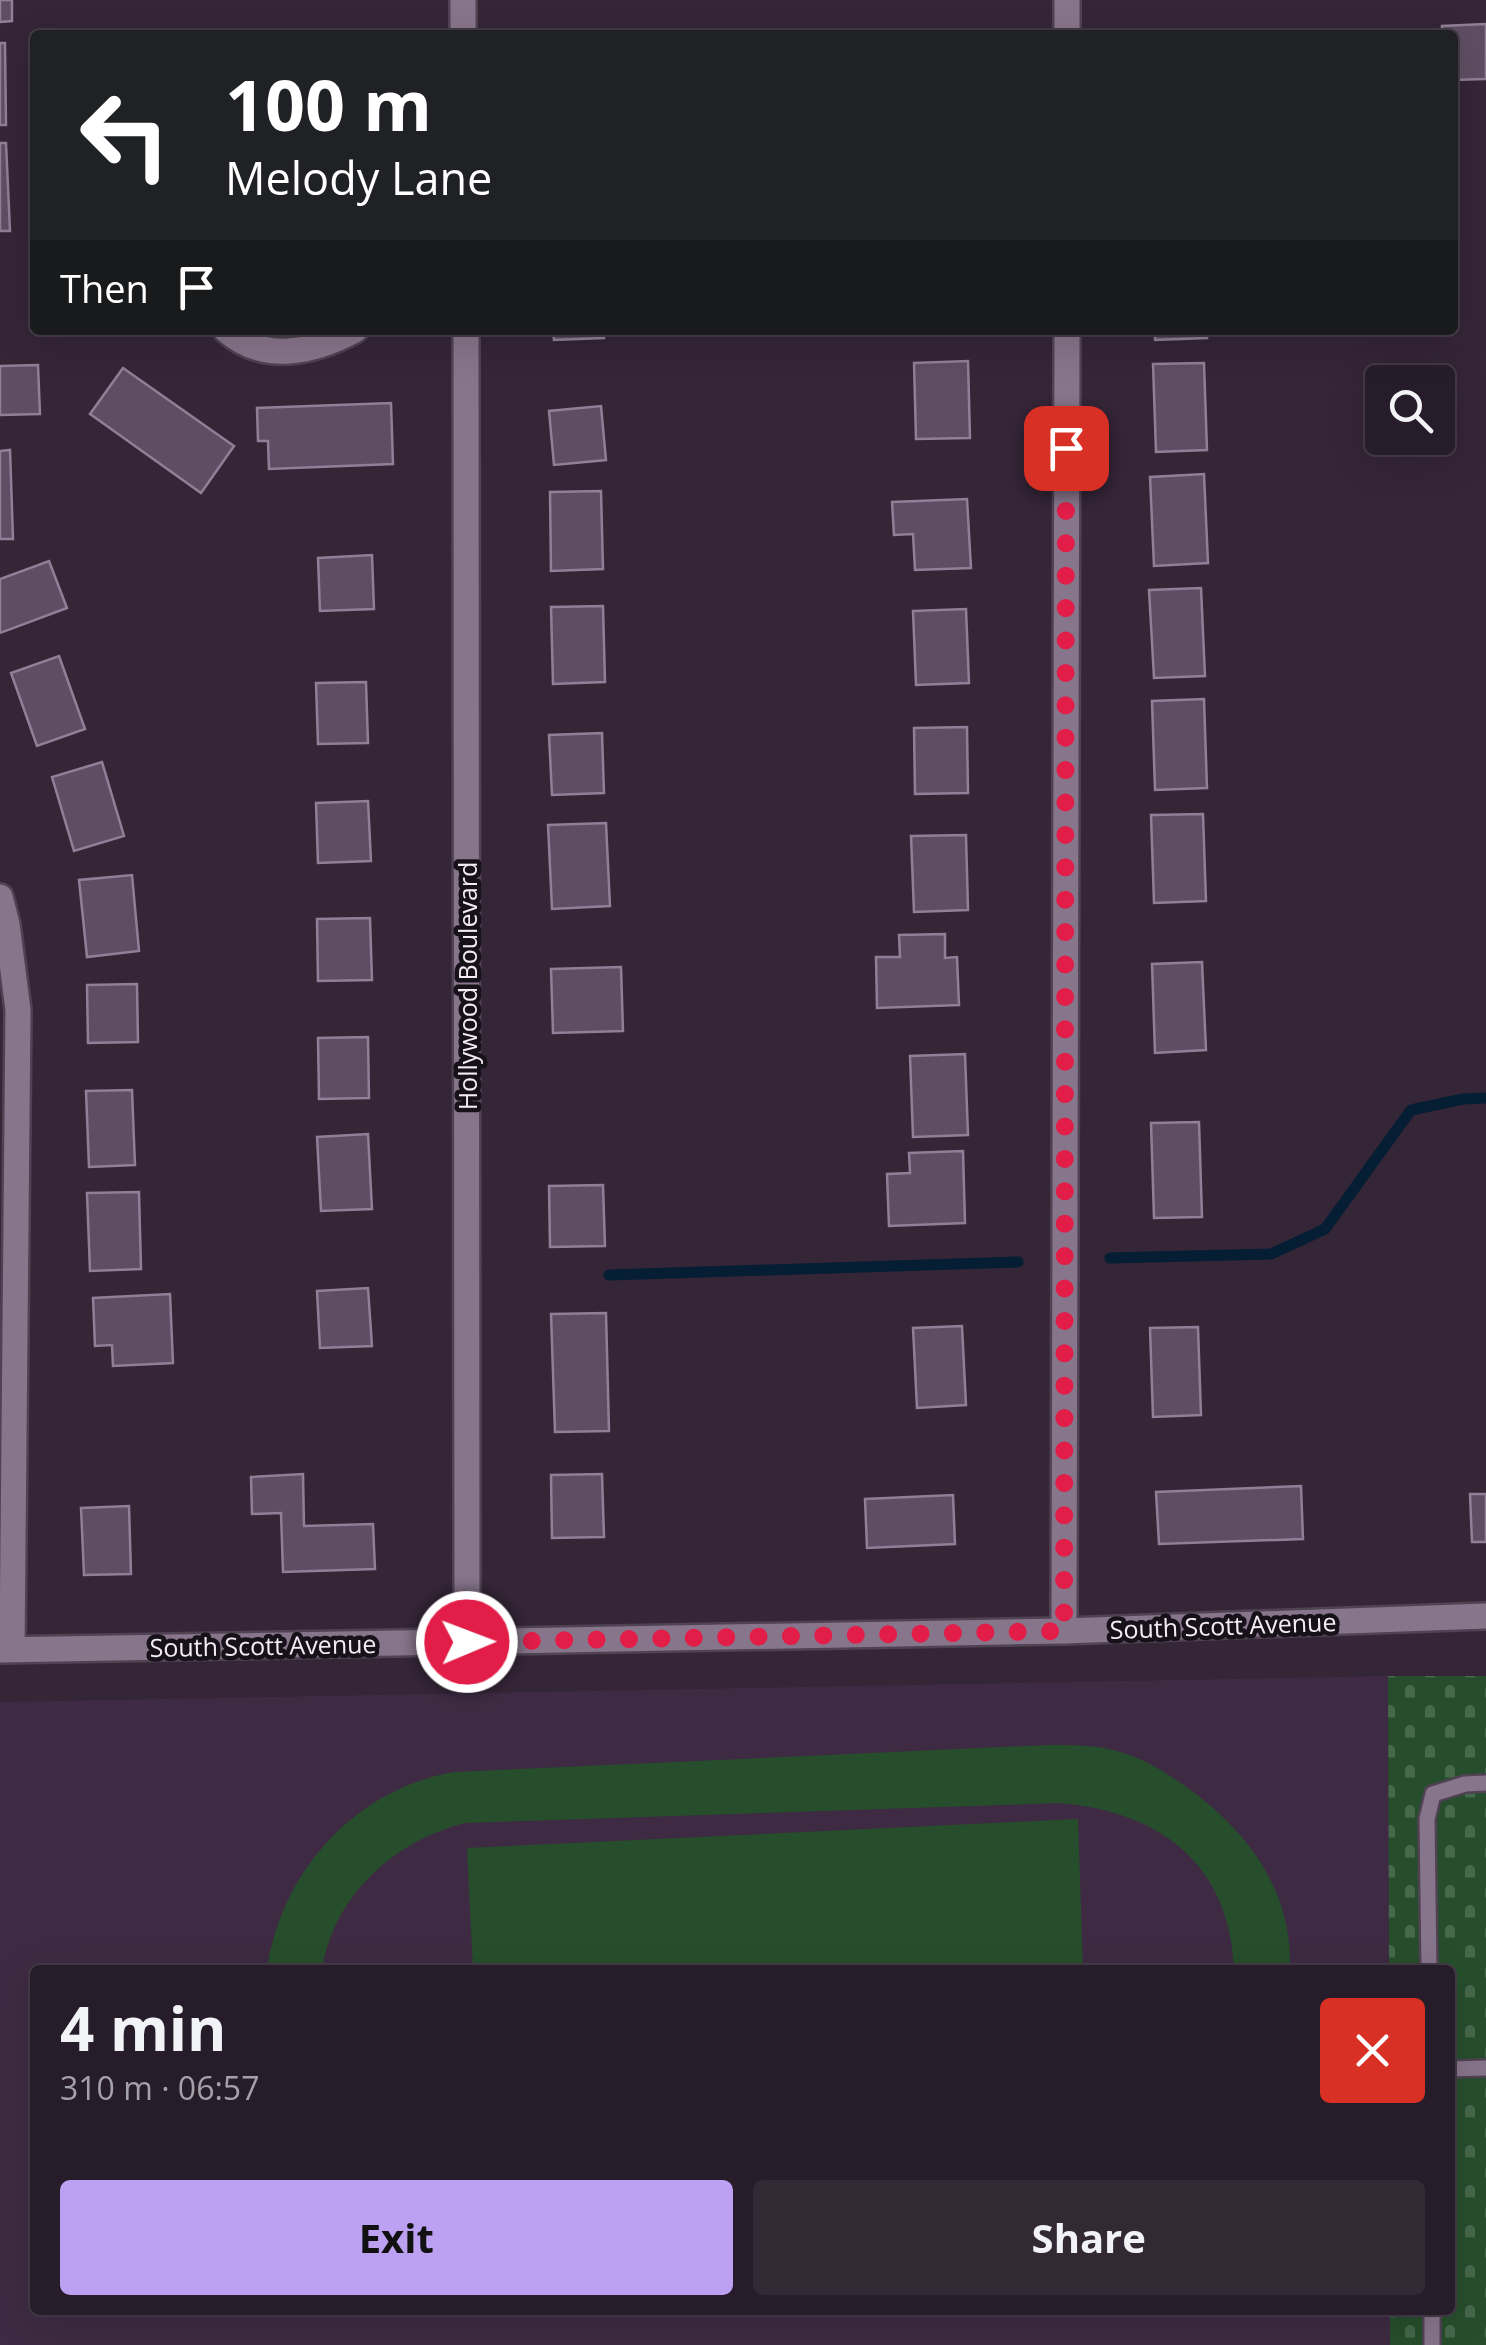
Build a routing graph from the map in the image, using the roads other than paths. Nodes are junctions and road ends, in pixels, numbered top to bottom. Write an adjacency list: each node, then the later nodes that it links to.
1 (463, 0): 3 (street)
2 (1067, 0): 4 (street)
3 (463, 30)
4 (1067, 30)
5 (232, 335): 6 (street)
6 (345, 335)
7 (466, 335): 12 (street, Hollywood Boulevard)
8 (1067, 335): 11 (street)
9 (0, 897): 13 (street)
10 (1486, 1616): 11 (street, South Scott Avenue)
11 (1064, 1631): 12 (street, South Scott Avenue)
12 (467, 1642): 13 (street, South Scott Avenue)
13 (6, 1650)
14 (1486, 1784): 15 (lane)
15 (1429, 1965)
16 (1455, 2068): 17 (lane)
17 (1486, 2068)
18 (1432, 2315): 19 (lane)
19 (1432, 2345)

